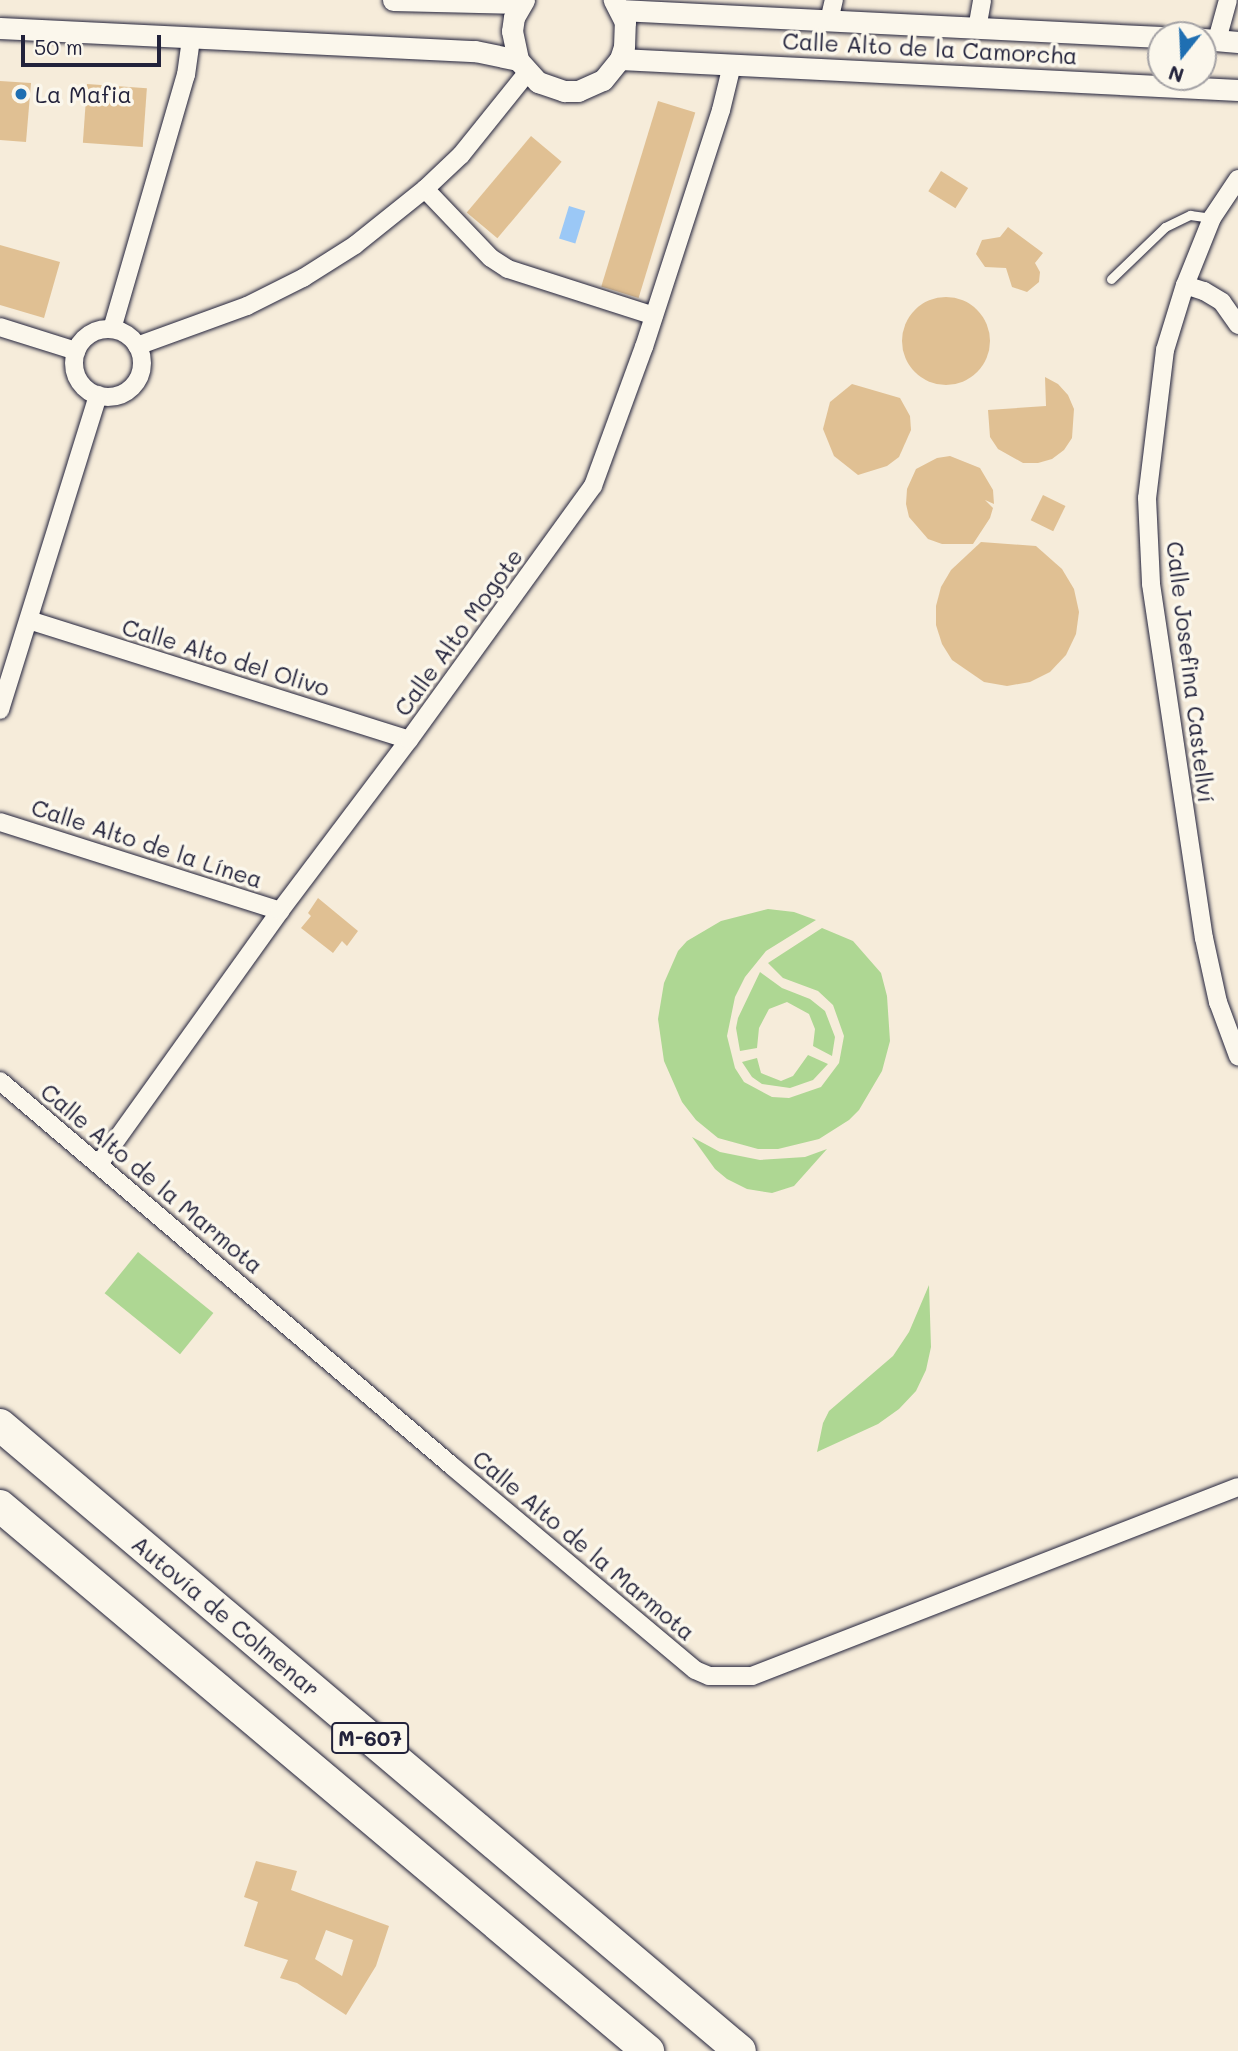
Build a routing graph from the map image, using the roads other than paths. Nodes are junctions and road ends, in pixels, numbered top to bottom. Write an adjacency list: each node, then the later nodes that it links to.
1 (393, 0): 4 (street)
2 (982, 0): 8 (street)
3 (1228, 0): 11 (street)
4 (522, 1): 14 (street)
5 (617, 5): 6 (street, Calle Alto de la Camorcha); 12 (street)
6 (832, 10): 8 (street, Calle Alto de la Camorcha)
7 (0, 28): 10 (street)
8 (977, 29): 9 (street, Calle Alto de la Camorcha)
9 (1147, 36)
10 (191, 38): 14 (street); 24 (street)
11 (1219, 40)
12 (620, 59): 13 (street, Calle Alto de la Camorcha); 14 (street)
13 (732, 65): 15 (street, Calle Alto de la Camorcha); 21 (street, Calle Alto Mogote)
14 (523, 67): 17 (street)
15 (1238, 90)
16 (1238, 179): 18 (street, Calle Josefina Castellví)
17 (425, 189): 21 (street); 25 (street)
18 (1212, 218): 19 (lane); 20 (street, Calle Josefina Castellví)
19 (1111, 279)
20 (1185, 285): 22 (street); 34 (street, Calle Josefina Castellví)
21 (654, 316): 31 (street, Calle Alto Mogote)
22 (1238, 326)
23 (0, 327): 26 (street)
24 (112, 329): 25 (street); 26 (street)
25 (137, 346): 27 (street)
26 (76, 351): 27 (street)
27 (98, 395): 28 (street)
28 (29, 620): 29 (street); 31 (street, Calle Alto del Olivo)
29 (4, 685): 30 (street)
30 (0, 710)
31 (409, 740): 33 (street, Calle Alto Mogote)
32 (0, 822): 33 (street, Calle Alto de la Línea)
33 (280, 911): 36 (street, Calle Alto Mogote)
34 (1238, 1056)
35 (0, 1081): 36 (street, Calle Alto de la Marmota)
36 (99, 1164): 38 (street, Calle Alto de la Marmota)
37 (0, 1425): 41 (highway, Autovía de Colmenar / M-607)
38 (1238, 1487)
39 (0, 1506): 40 (highway, M-607)
40 (648, 2051)
41 (740, 2051)

